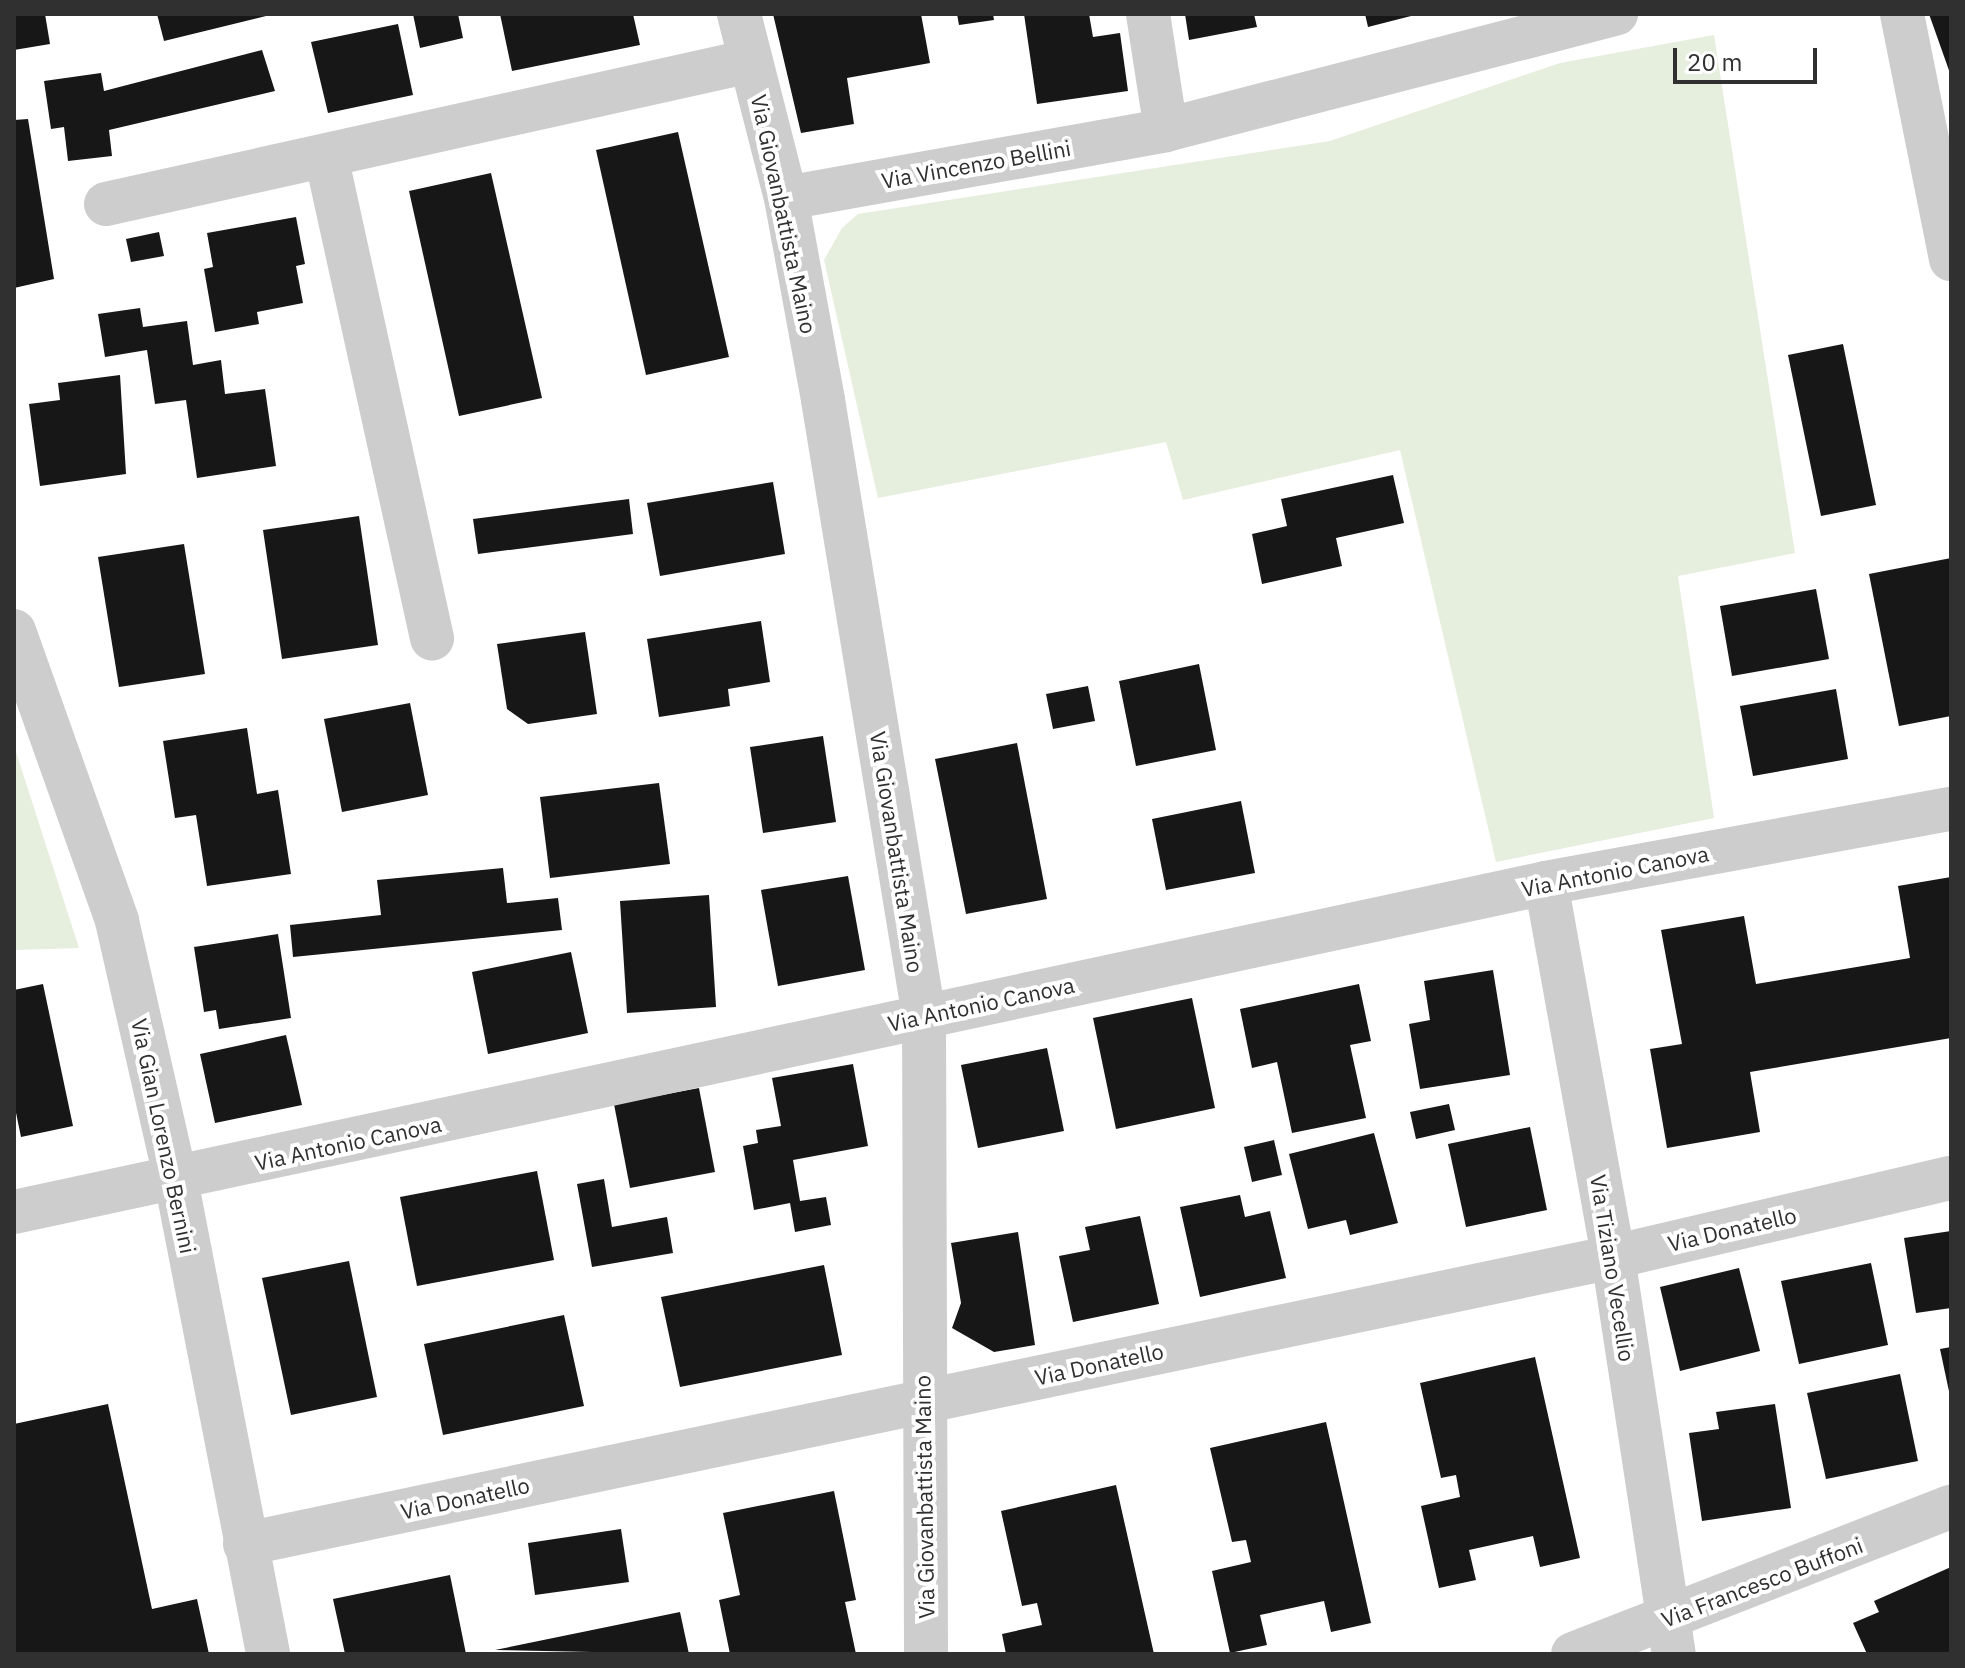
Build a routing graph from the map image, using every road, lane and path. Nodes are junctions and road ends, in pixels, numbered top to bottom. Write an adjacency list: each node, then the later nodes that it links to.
1 (739, 14): 6 (street, Via Giovanbattista Maino)
2 (1148, 14): 7 (street)
3 (1616, 14): 5 (street, Via Vincenzo Bellini)
4 (1902, 14): 11 (street)
5 (1502, 30): 7 (street, Via Vincenzo Bellini)
6 (750, 61): 8 (street); 9 (street, Via Giovanbattista Maino)
7 (1166, 130): 9 (street, Via Vincenzo Bellini)
8 (326, 156): 10 (street); 13 (street)
9 (786, 198): 16 (street, Via Giovanbattista Maino)
10 (106, 204)
11 (1951, 259)
12 (14, 631): 18 (street, Via Gian Lorenzo Bernini)
13 (432, 639)
14 (1951, 809): 15 (street, Via Antonio Canova)
15 (1546, 883): 16 (street, Via Antonio Canova); 20 (street, Via Tiziano Vecellio)
16 (924, 1016): 18 (street, Via Antonio Canova); 21 (street, Via Giovanbattista Maino)
17 (1951, 1178): 20 (street, Via Donatello)
18 (176, 1180): 19 (street, Via Antonio Canova); 23 (street, Via Gian Lorenzo Bernini)
19 (14, 1212)
20 (1613, 1257): 21 (street, Via Donatello); 24 (street, Via Tiziano Vecellio)
21 (923, 1401): 23 (street, Via Donatello); 26 (street, Via Giovanbattista Maino)
22 (1951, 1507): 24 (street, Via Francesco Buffoni)
23 (245, 1544): 25 (street, Via Gian Lorenzo Bernini)
24 (1671, 1636): 27 (street, Via Francesco Buffoni)
25 (268, 1654)
26 (926, 1654)
27 (1573, 1654)

